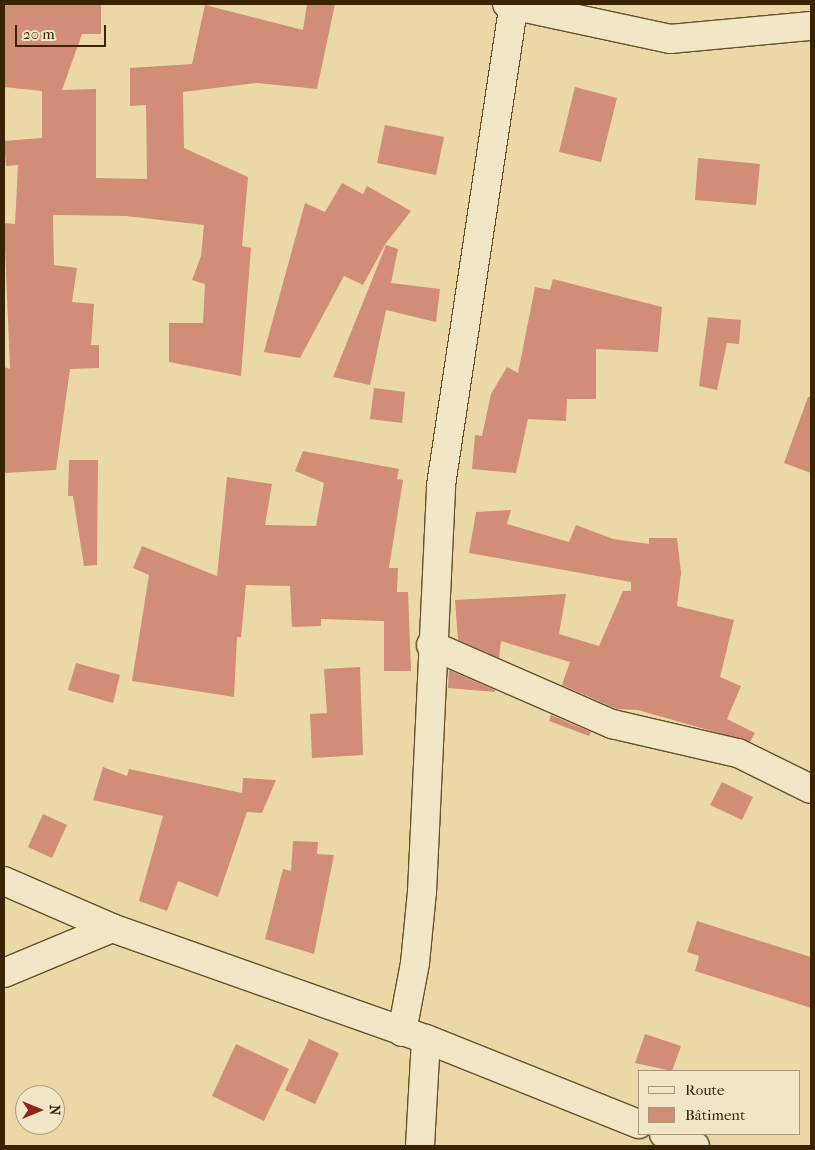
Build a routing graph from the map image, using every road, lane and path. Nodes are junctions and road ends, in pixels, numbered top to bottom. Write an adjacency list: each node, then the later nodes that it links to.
1 (512, 4): 2 (street); 3 (street)
2 (811, 26)
3 (431, 645): 4 (street); 8 (street)
4 (811, 789)
5 (4, 881): 6 (street)
6 (112, 928): 7 (street); 8 (street)
7 (4, 973)
8 (414, 1036): 9 (street); 11 (street)
9 (638, 1124)
10 (667, 1135): 12 (street)
11 (420, 1146)
12 (695, 1146)

